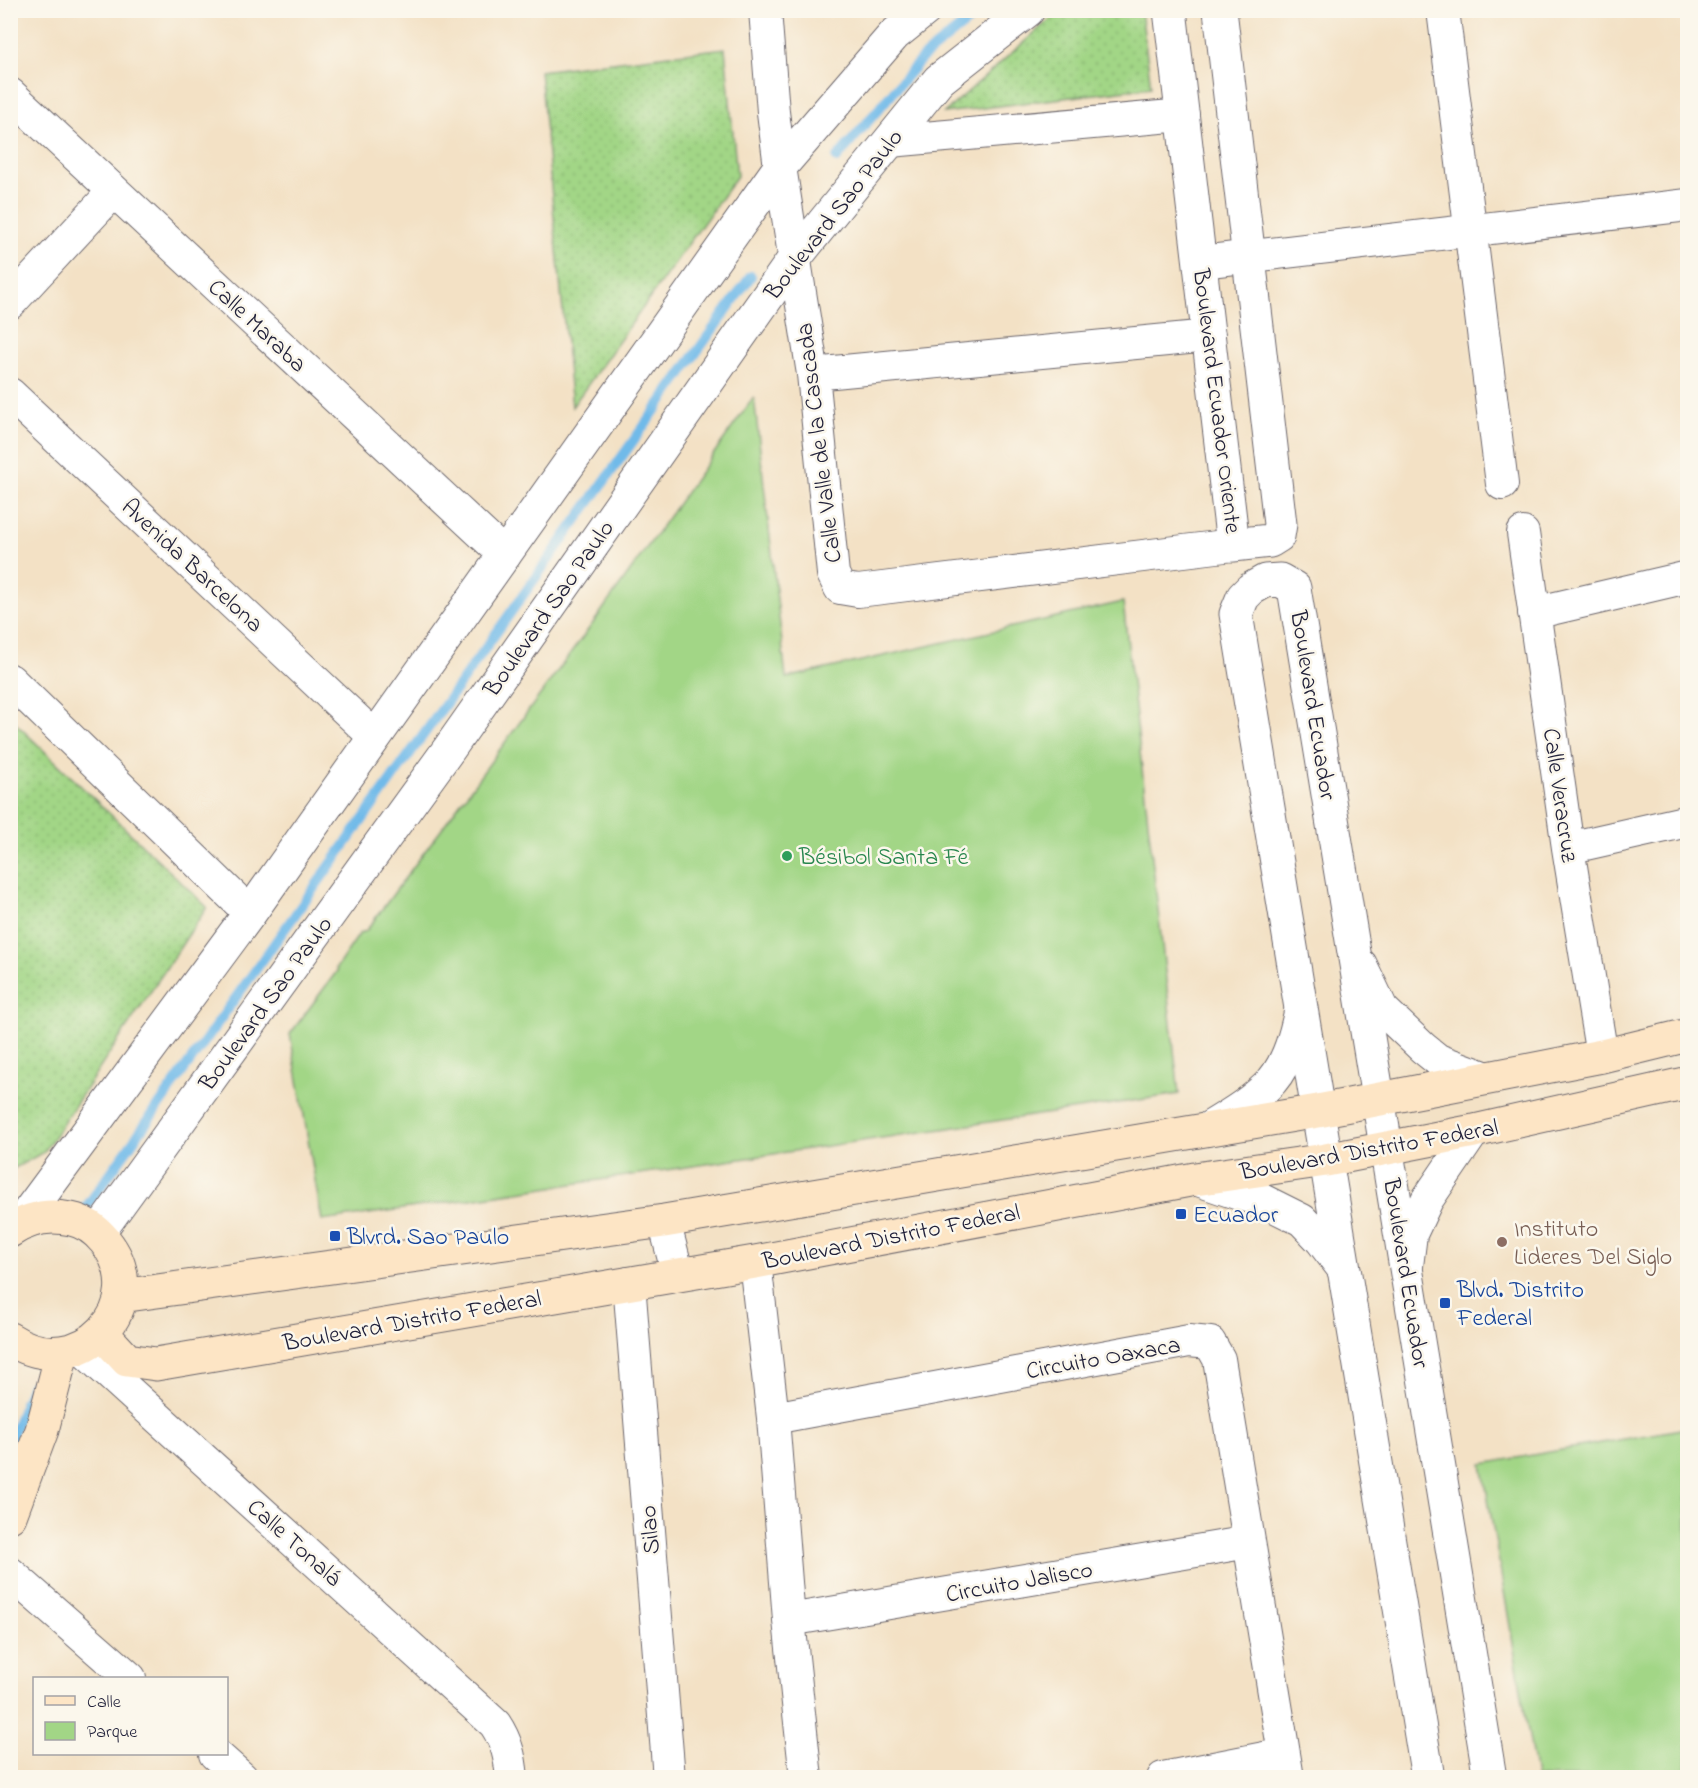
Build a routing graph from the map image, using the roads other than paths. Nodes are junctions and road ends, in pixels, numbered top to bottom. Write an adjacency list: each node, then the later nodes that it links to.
1 (765, 10): 10 (street, Calle Valle de la Cascada)
2 (925, 10): 10 (street)
3 (1028, 10): 9 (street, Boulevard Sao Paulo)
4 (1170, 10): 8 (street, Boulevard Ecuador Oriente)
5 (1220, 10): 14 (street, Boulevard Ecuador Oriente)
6 (1449, 11): 13 (street)
7 (10, 94): 11 (street, Calle Maraba)
8 (1183, 115): 9 (street); 16 (street, Boulevard Ecuador Oriente)
9 (890, 141): 15 (street, Boulevard Sao Paulo)
10 (780, 167): 15 (street, Calle Valle de la Cascada); 24 (street)
11 (114, 191): 17 (street); 24 (street, Calle Maraba)
12 (1688, 205): 13 (street)
13 (1470, 229): 14 (street); 21 (street)
14 (1248, 256): 16 (street); 23 (street, Boulevard Ecuador Oriente)
15 (794, 259): 19 (street, Calle Valle de la Cascada); 47 (street, Boulevard Sao Paulo)
16 (1201, 262): 18 (street, Boulevard Ecuador Oriente)
17 (10, 303)
18 (1209, 336): 19 (street); 23 (street, Boulevard Ecuador Oriente)
19 (813, 374): 23 (street, Calle Valle de la Cascada)
20 (10, 394): 28 (street, Avenida Barcelona)
21 (1502, 484)
22 (1523, 533): 26 (street, Calle Veracruz)
23 (1233, 545)
24 (505, 555): 28 (street)
25 (1688, 577): 26 (street)
26 (1534, 613): 30 (street, Calle Veracruz)
27 (10, 680): 31 (street)
28 (375, 737): 31 (street)
29 (1688, 821): 30 (street)
30 (1568, 848): 35 (street, Calle Veracruz)
31 (250, 912): 46 (street)
32 (1354, 952): 33 (street, Boulevard Ecuador); 36 (street); 38 (street, Boulevard Ecuador)
33 (1301, 1008): 39 (street, Boulevard Ecuador); 40 (street)
34 (1688, 1035): 35 (main road, Boulevard Distrito Federal)
35 (1602, 1056): 36 (main road, Boulevard Distrito Federal)
36 (1486, 1077): 38 (main road, Boulevard Distrito Federal)
37 (1688, 1083): 41 (main road, Boulevard Distrito Federal)
38 (1378, 1098): 39 (main road, Boulevard Distrito Federal); 42 (street, Boulevard Ecuador)
39 (1318, 1111): 40 (main road, Boulevard Distrito Federal); 43 (street, Boulevard Ecuador)
40 (1205, 1130): 45 (main road, Boulevard Distrito Federal)
41 (1474, 1131): 42 (main road, Boulevard Distrito Federal); 50 (street)
42 (1386, 1149): 43 (main road, Boulevard Distrito Federal); 50 (street, Boulevard Ecuador)
43 (1326, 1160): 44 (main road, Boulevard Distrito Federal); 49 (street, Boulevard Ecuador)
44 (1195, 1179): 48 (main road, Boulevard Distrito Federal); 49 (street)
45 (664, 1221): 51 (street); 53 (main road, Boulevard Distrito Federal)
46 (15, 1228): 47 (main road)
47 (98, 1233): 53 (main road)
48 (755, 1262): 51 (main road, Boulevard Distrito Federal); 56 (street)
49 (1344, 1270): 70 (street, Boulevard Ecuador)
50 (1406, 1270): 64 (street, Boulevard Ecuador)
51 (678, 1275): 52 (main road, Boulevard Distrito Federal)
52 (629, 1283): 55 (main road, Boulevard Distrito Federal); 67 (street, Silao)
53 (121, 1296): 55 (main road)
54 (10, 1339): 55 (main road)
55 (82, 1345): 57 (main road); 66 (street, Calle Tonalá)
56 (773, 1418): 58 (street, Circuito Oaxaca); 60 (street)
57 (10, 1516)
58 (1249, 1542): 60 (street, Circuito Jalisco); 63 (street, Circuito Oaxaca)
59 (10, 1573): 61 (street)
60 (789, 1620): 68 (street)
61 (129, 1677)
62 (216, 1755): 65 (street)
63 (1286, 1766): 69 (street)
64 (1489, 1777)
65 (242, 1778)
66 (512, 1778)
67 (669, 1778)
68 (806, 1778)
69 (1163, 1778)
70 (1428, 1778)

